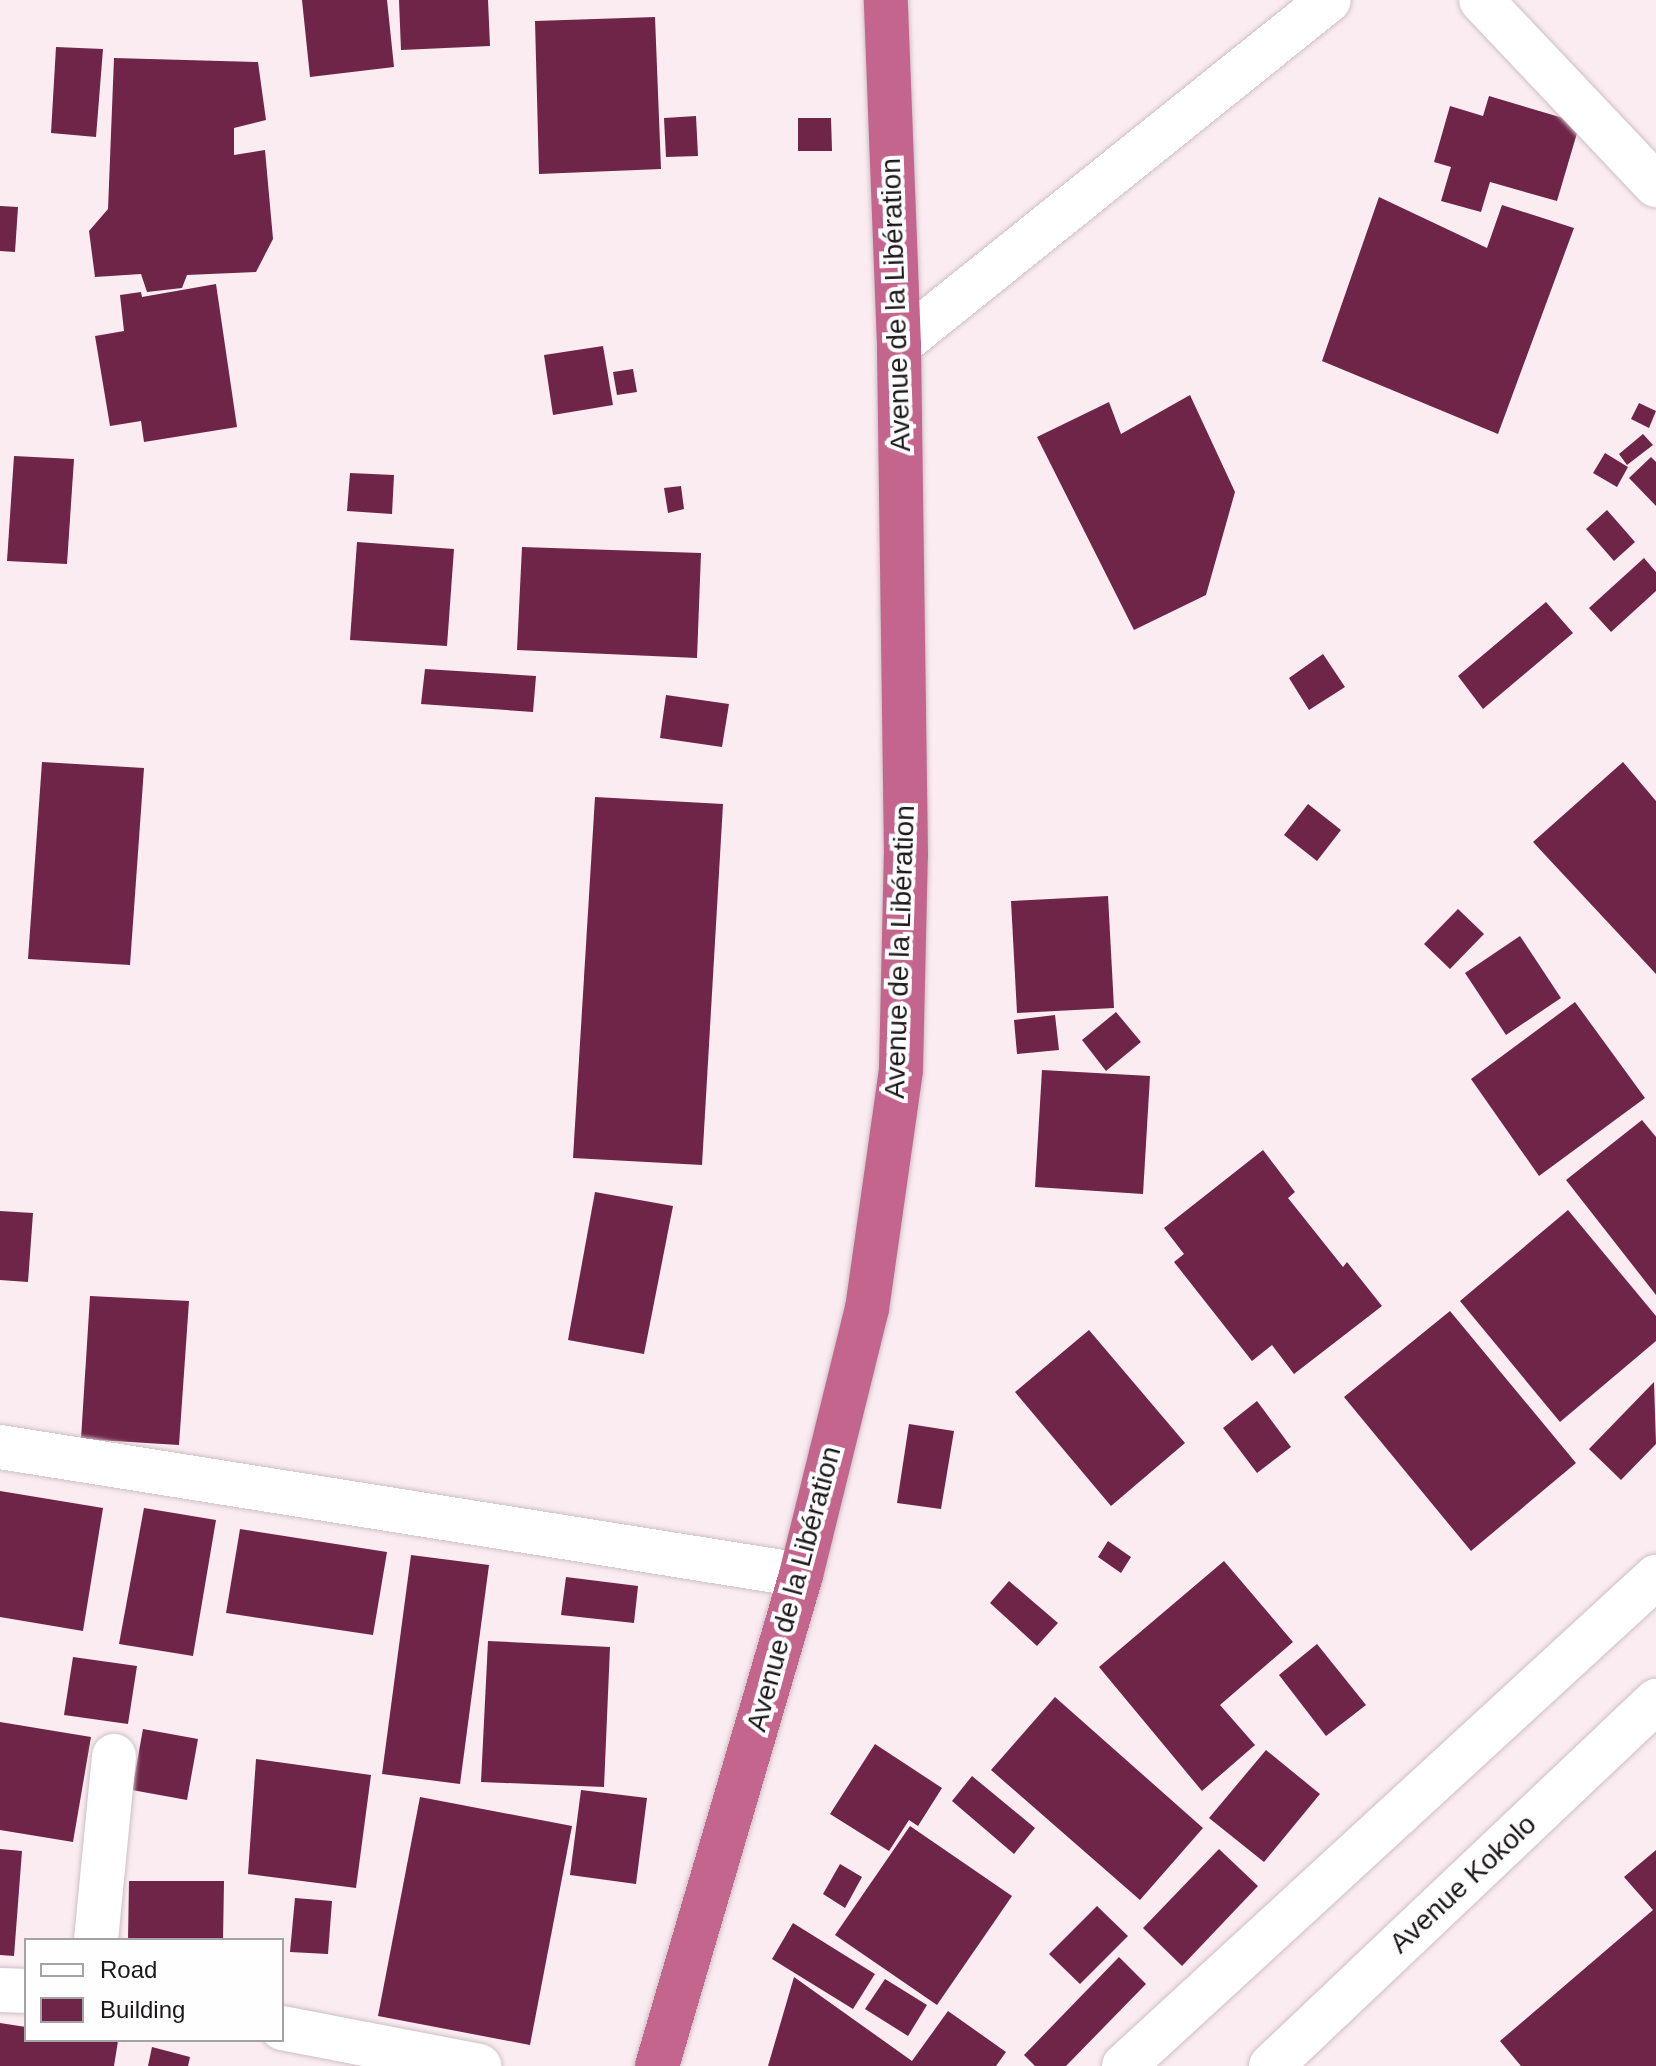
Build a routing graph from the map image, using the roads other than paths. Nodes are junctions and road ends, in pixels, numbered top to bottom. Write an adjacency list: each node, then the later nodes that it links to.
1 (886, 0): 5 (highway, Avenue de la Libération)
2 (1329, 0): 5 (street)
3 (1481, 0): 4 (street)
4 (1656, 185)
5 (899, 345): 7 (highway, Avenue de la Libération)
6 (0, 1447): 7 (street)
7 (801, 1575): 16 (highway, Avenue de la Libération)
8 (1656, 1577): 17 (street)
9 (1656, 1701): 18 (street, Avenue Kokolo)
10 (114, 1756): 11 (street)
11 (96, 1938)
12 (0, 1990): 13 (street)
13 (24, 1991)
14 (284, 2028): 15 (street)
15 (479, 2066)
16 (657, 2066)
17 (1124, 2066)
18 (1271, 2066)

